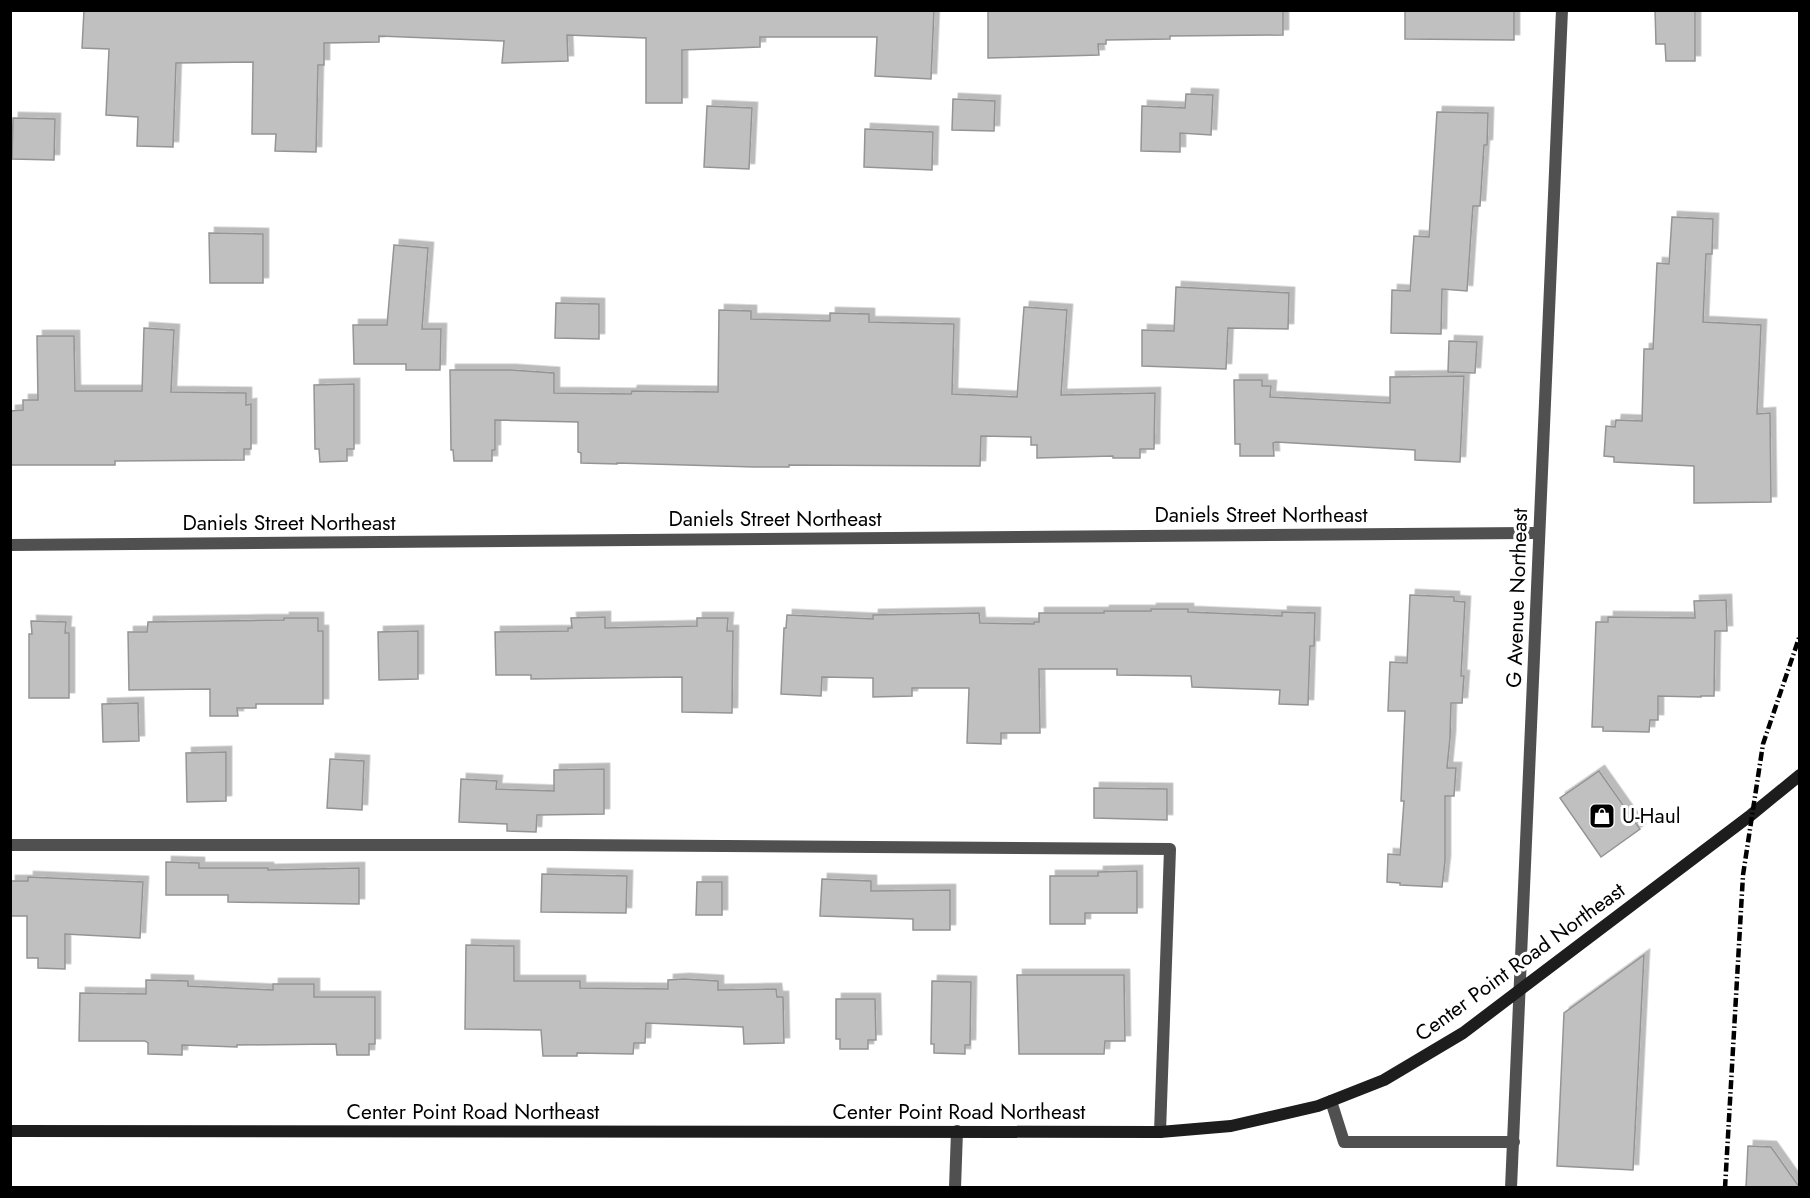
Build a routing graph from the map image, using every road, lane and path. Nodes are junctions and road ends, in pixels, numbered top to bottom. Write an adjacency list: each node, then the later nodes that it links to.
1 (1562, 10): 2 (street, G Avenue Northeast)
2 (1539, 532): 3 (street, Daniels Street Northeast); 6 (street, G Avenue Northeast)
3 (10, 545)
4 (1800, 775): 6 (main road, Center Point Road Northeast)
5 (10, 845): 10 (street)
6 (1521, 990): 7 (main road, Center Point Road Northeast); 11 (street, G Avenue Northeast)
7 (1331, 1101): 10 (main road, Center Point Road Northeast); 11 (street)
8 (10, 1131): 9 (main road, Center Point Road Northeast)
9 (957, 1131): 10 (main road, Center Point Road Northeast); 12 (street)
10 (1160, 1132)
11 (1514, 1142): 13 (street, G Avenue Northeast)
12 (955, 1188)
13 (1511, 1188)

